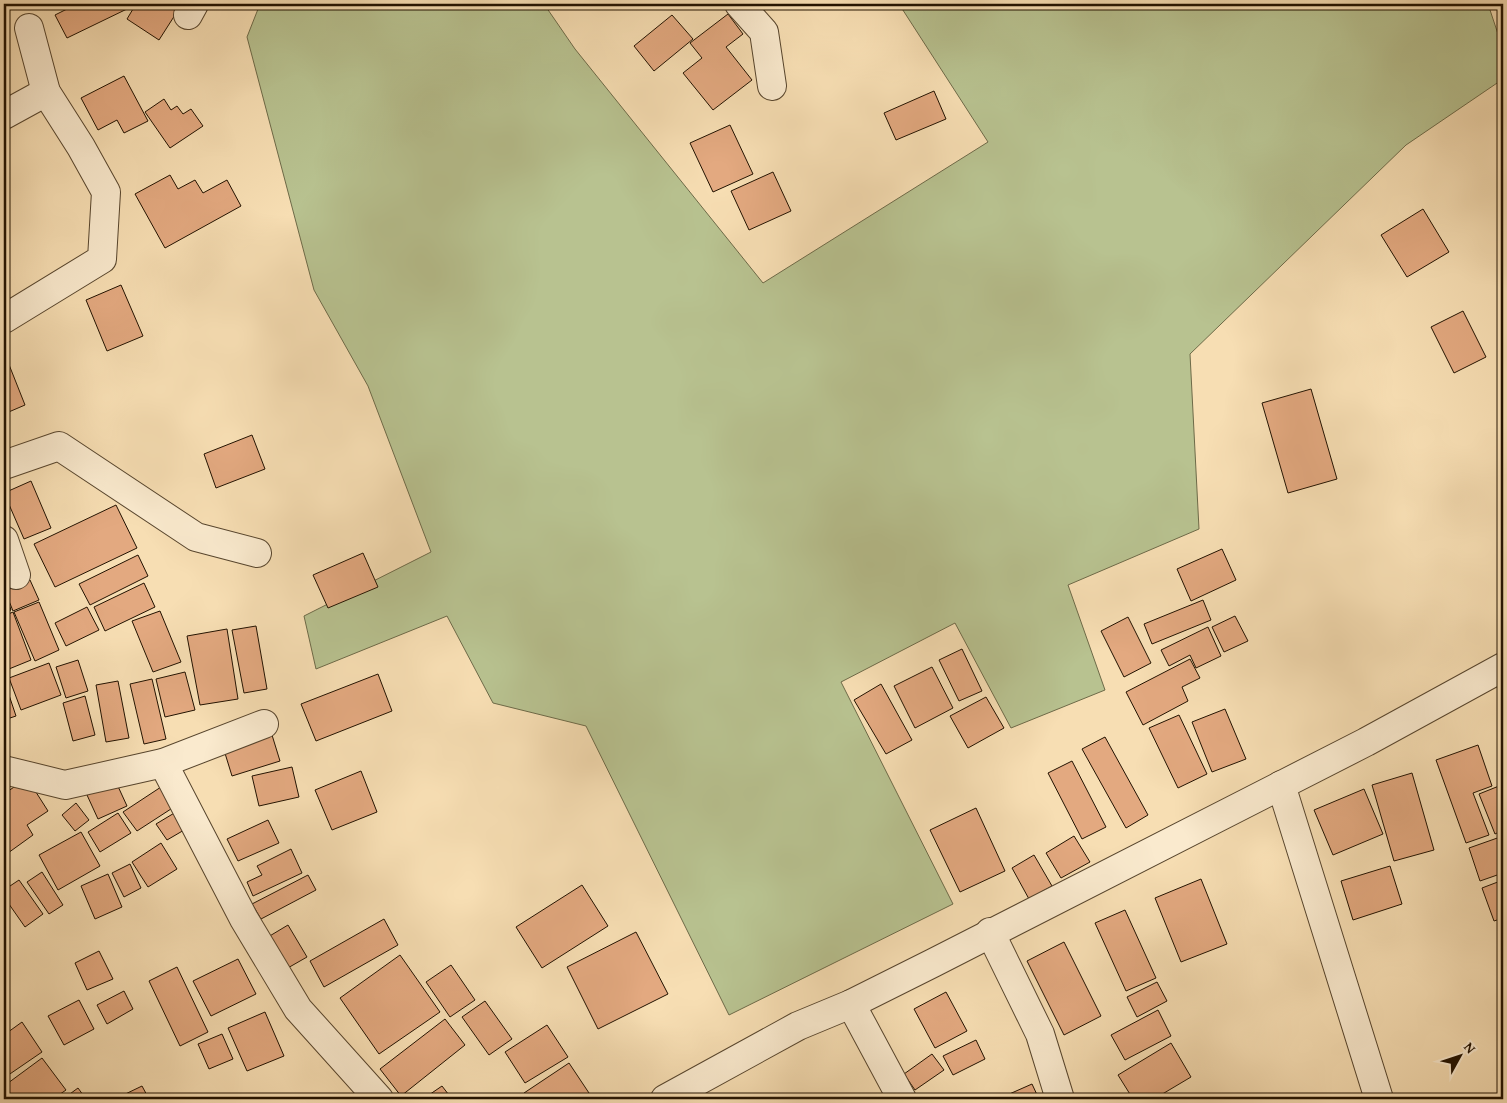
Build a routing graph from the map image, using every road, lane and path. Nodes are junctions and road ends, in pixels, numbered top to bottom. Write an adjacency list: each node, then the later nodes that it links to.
1 (739, 4): 3 (street)
2 (29, 28): 4 (street)
3 (772, 86)
4 (46, 92): 5 (street); 6 (street)
5 (4, 115)
6 (4, 319)
7 (4, 464): 9 (street)
8 (4, 540): 10 (street)
9 (257, 553)
10 (16, 575)
11 (1503, 667): 15 (street)
12 (264, 724): 13 (street)
13 (163, 763): 14 (street); 18 (street)
14 (4, 770)
15 (1280, 785): 16 (street); 22 (street)
16 (990, 932): 17 (street); 21 (street)
17 (851, 1004): 19 (street); 20 (street)
18 (378, 1099)
19 (665, 1099)
20 (902, 1099)
21 (1060, 1099)
22 (1380, 1099)

